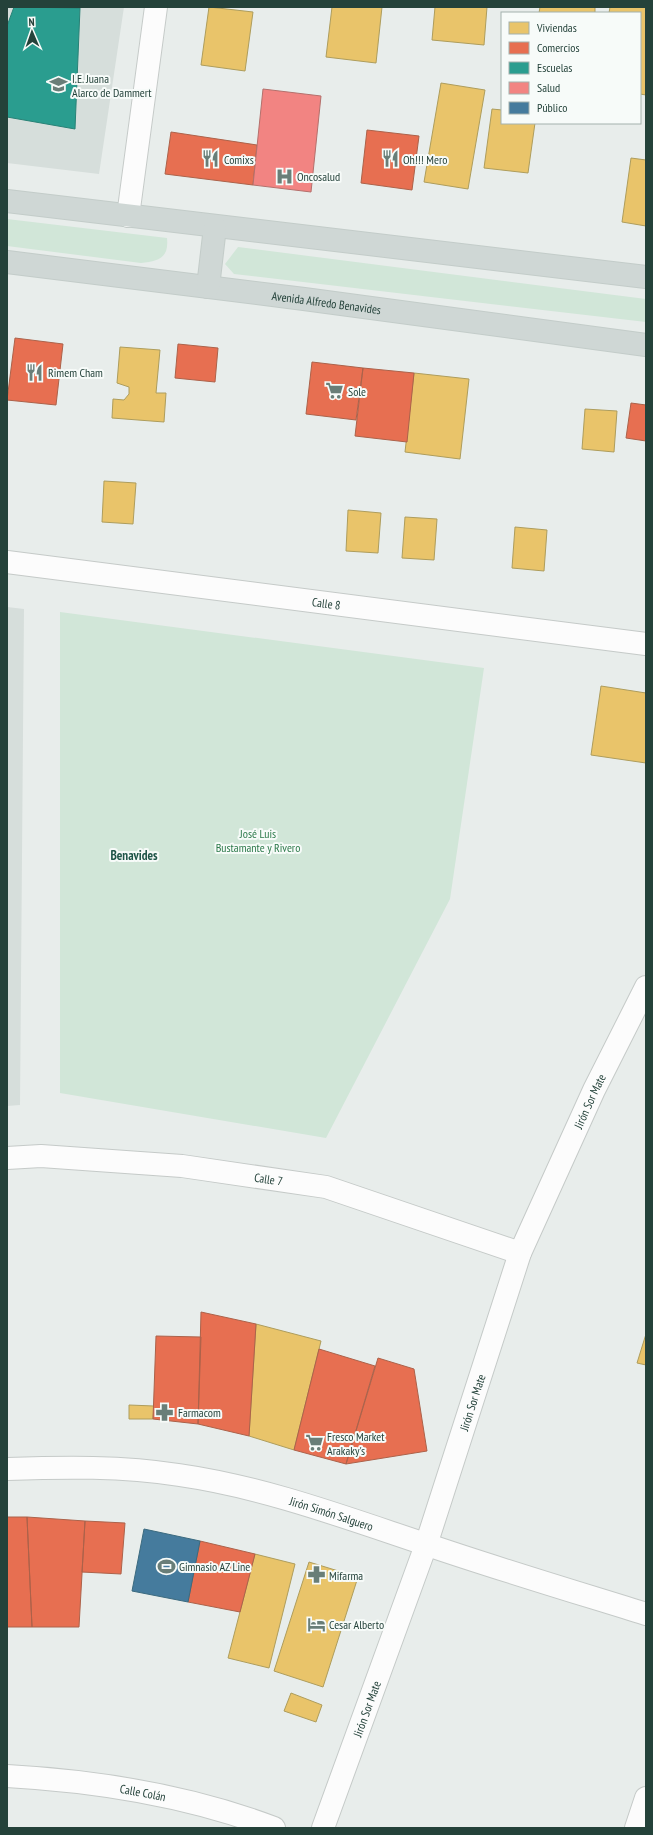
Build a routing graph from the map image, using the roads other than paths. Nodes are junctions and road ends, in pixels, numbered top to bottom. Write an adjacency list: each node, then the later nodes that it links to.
1 (156, 7): 3 (street)
2 (7, 201): 3 (main road)
3 (128, 216): 4 (main road)
4 (215, 227): 6 (main road); 7 (main road)
5 (7, 262): 7 (main road, Avenida Alfredo Benavides)
6 (646, 277)
7 (208, 287): 8 (main road, Avenida Alfredo Benavides)
8 (646, 345)
9 (7, 562): 10 (street, Calle 8)
10 (646, 644)
11 (646, 988): 13 (street, Jirón Sor Mate)
12 (7, 1158): 13 (street, Calle 7)
13 (520, 1253): 15 (street, Jirón Sor Mate)
14 (7, 1469): 15 (street, Jirón Simón Salguero)
15 (426, 1545): 16 (street, Jirón Simón Salguero); 20 (street, Jirón Sor Mate)
16 (646, 1614)
17 (7, 1776): 19 (street, Calle Colán)
18 (646, 1798): 21 (street)
19 (274, 1828)
20 (323, 1828)
21 (636, 1828)

